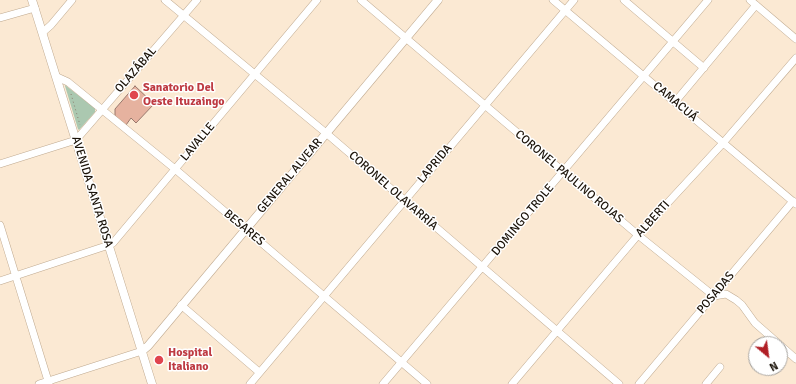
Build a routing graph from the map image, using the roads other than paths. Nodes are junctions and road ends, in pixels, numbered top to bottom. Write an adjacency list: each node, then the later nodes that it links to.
1 (72, 0): 17 (street)
2 (165, 0): 15 (street, CORONEL OLAVARRÍA)
3 (196, 0): 15 (street, OLAZÁBAL)
4 (317, 0): 23 (street, LAVALLE)
5 (361, 0): 18 (street, CORONEL PAULINO ROJAS)
6 (438, 0): 18 (street, GENERAL ALVEAR)
7 (553, 0): 14 (street, CAMACUÁ)
8 (574, 0): 14 (street, LAPRIDA)
9 (624, 0): 20 (street)
10 (708, 0): 20 (street, DOMINGO TROLE)
11 (750, 0): 13 (street)
12 (34, 4): 16 (street); 17 (street, AVENIDA SANTA ROSA)
13 (756, 5): 19 (street); 22 (street)
14 (565, 10): 25 (street, CAMACUÁ); 27 (street, LAPRIDA)
15 (184, 16): 23 (street, CORONEL OLAVARRÍA); 28 (street, OLAZÁBAL)
16 (0, 18)
17 (43, 32): 24 (street, AVENIDA SANTA ROSA)
18 (406, 38): 27 (street, CORONEL PAULINO ROJAS); 29 (street, GENERAL ALVEAR)
19 (796, 39)
20 (673, 42): 22 (street); 25 (street, DOMINGO TROLE)
21 (796, 58): 31 (street, ALBERTI)
22 (704, 68): 26 (street)
23 (254, 75): 29 (street, CORONEL OLAVARRÍA); 33 (street, LAVALLE)
24 (57, 77): 28 (street, BESARES); 30 (street, AVENIDA SANTA ROSA)
25 (645, 77): 26 (street, CAMACUÁ); 34 (street, DOMINGO TROLE)
26 (675, 102): 31 (street, CAMACUÁ)
27 (485, 105): 34 (street, CORONEL PAULINO ROJAS); 35 (street, LAPRIDA)
28 (102, 110): 30 (street, OLAZÁBAL); 33 (street, BESARES)
29 (326, 133): 35 (street, CORONEL OLAVARRÍA); 38 (street, GENERAL ALVEAR)
30 (76, 140): 32 (street); 40 (street, AVENIDA SANTA ROSA)
31 (723, 143): 36 (street, CAMACUÁ); 39 (street, ALBERTI)
32 (0, 164)
33 (175, 169): 38 (street, BESARES); 40 (street, LAVALLE)
34 (563, 172): 39 (street, CORONEL PAULINO ROJAS); 41 (street, DOMINGO TROLE)
35 (405, 201): 41 (street, CORONEL OLAVARRÍA); 44 (street, LAPRIDA)
36 (794, 203): 45 (street, POSADAS)
37 (0, 225): 42 (street)
38 (245, 229): 44 (street, BESARES); 46 (street, GENERAL ALVEAR)
39 (638, 235): 45 (street, CORONEL PAULINO ROJAS); 47 (street, ALBERTI)
40 (109, 245): 42 (street); 49 (street, AVENIDA SANTA ROSA)
41 (483, 268): 47 (street, CORONEL OLAVARRÍA); 52 (street, DOMINGO TROLE)
42 (16, 276): 43 (street); 55 (street)
43 (0, 281)
44 (324, 296): 52 (street, BESARES); 54 (street, LAPRIDA)
45 (714, 296): 48 (street); 63 (street, POSADAS)
46 (181, 306): 49 (street, GENERAL ALVEAR); 54 (street)
47 (557, 331): 61 (street, ALBERTI); 62 (street, CORONEL OLAVARRÍA)
48 (770, 336)
49 (142, 351): 55 (street); 57 (street, AVENIDA SANTA ROSA)
50 (788, 352): 51 (street)
51 (796, 359)
52 (402, 363): 59 (street, DOMINGO TROLE); 60 (street, BESARES)
53 (720, 367): 64 (street)
54 (259, 372): 58 (street, LAPRIDA)
55 (49, 383): 56 (street)
56 (39, 384)
57 (152, 384)
58 (250, 384)
59 (384, 384)
60 (427, 384)
61 (512, 384)
62 (619, 384)
63 (639, 384)
64 (706, 384)

